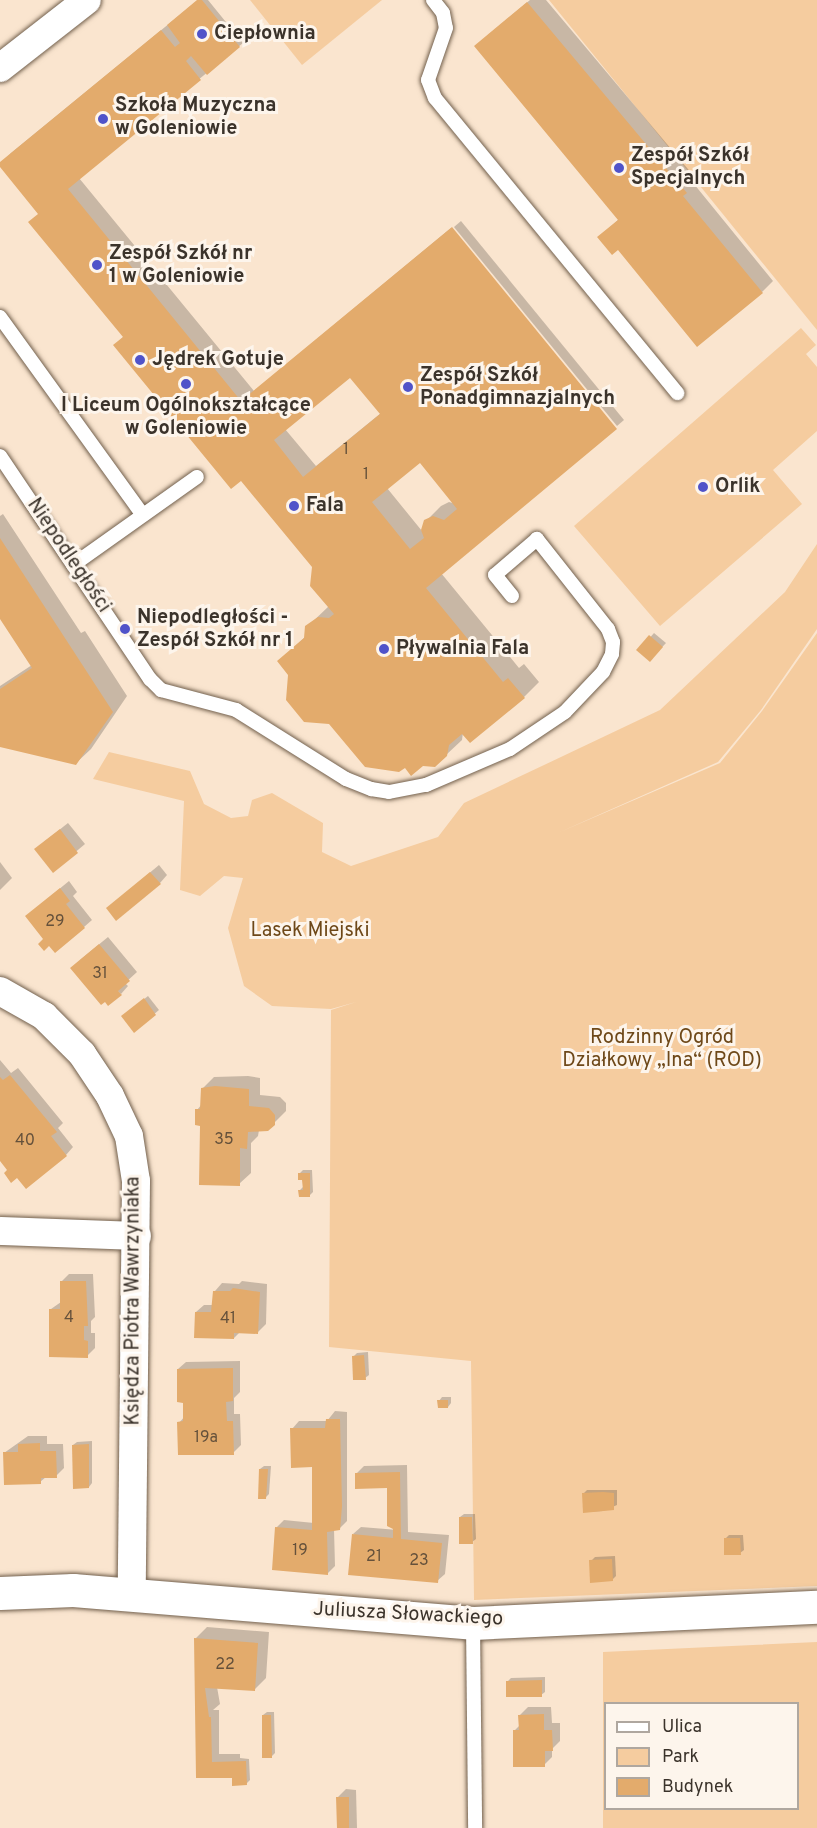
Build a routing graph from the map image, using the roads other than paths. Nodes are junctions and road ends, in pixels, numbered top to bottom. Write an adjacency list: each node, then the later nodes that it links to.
1 (87, 0): 3 (street)
2 (433, 0): 5 (lane)
3 (0, 68)
4 (0, 317): 8 (lane)
5 (677, 393)
6 (0, 456): 9 (lane, Niepodległości)
7 (197, 477): 8 (lane)
8 (143, 515): 9 (lane)
9 (73, 565): 10 (lane, Niepodległości)
10 (512, 596)
11 (0, 991): 13 (street, Księdza Piotra Wawrzyniaka)
12 (0, 1231): 13 (street)
13 (137, 1236): 15 (street, Księdza Piotra Wawrzyniaka)
14 (0, 1593): 15 (street, Juliusza Słowackiego)
15 (132, 1594): 17 (street, Juliusza Słowackiego)
16 (817, 1607): 17 (street, Juliusza Słowackiego)
17 (473, 1623): 18 (lane)
18 (475, 1828)

